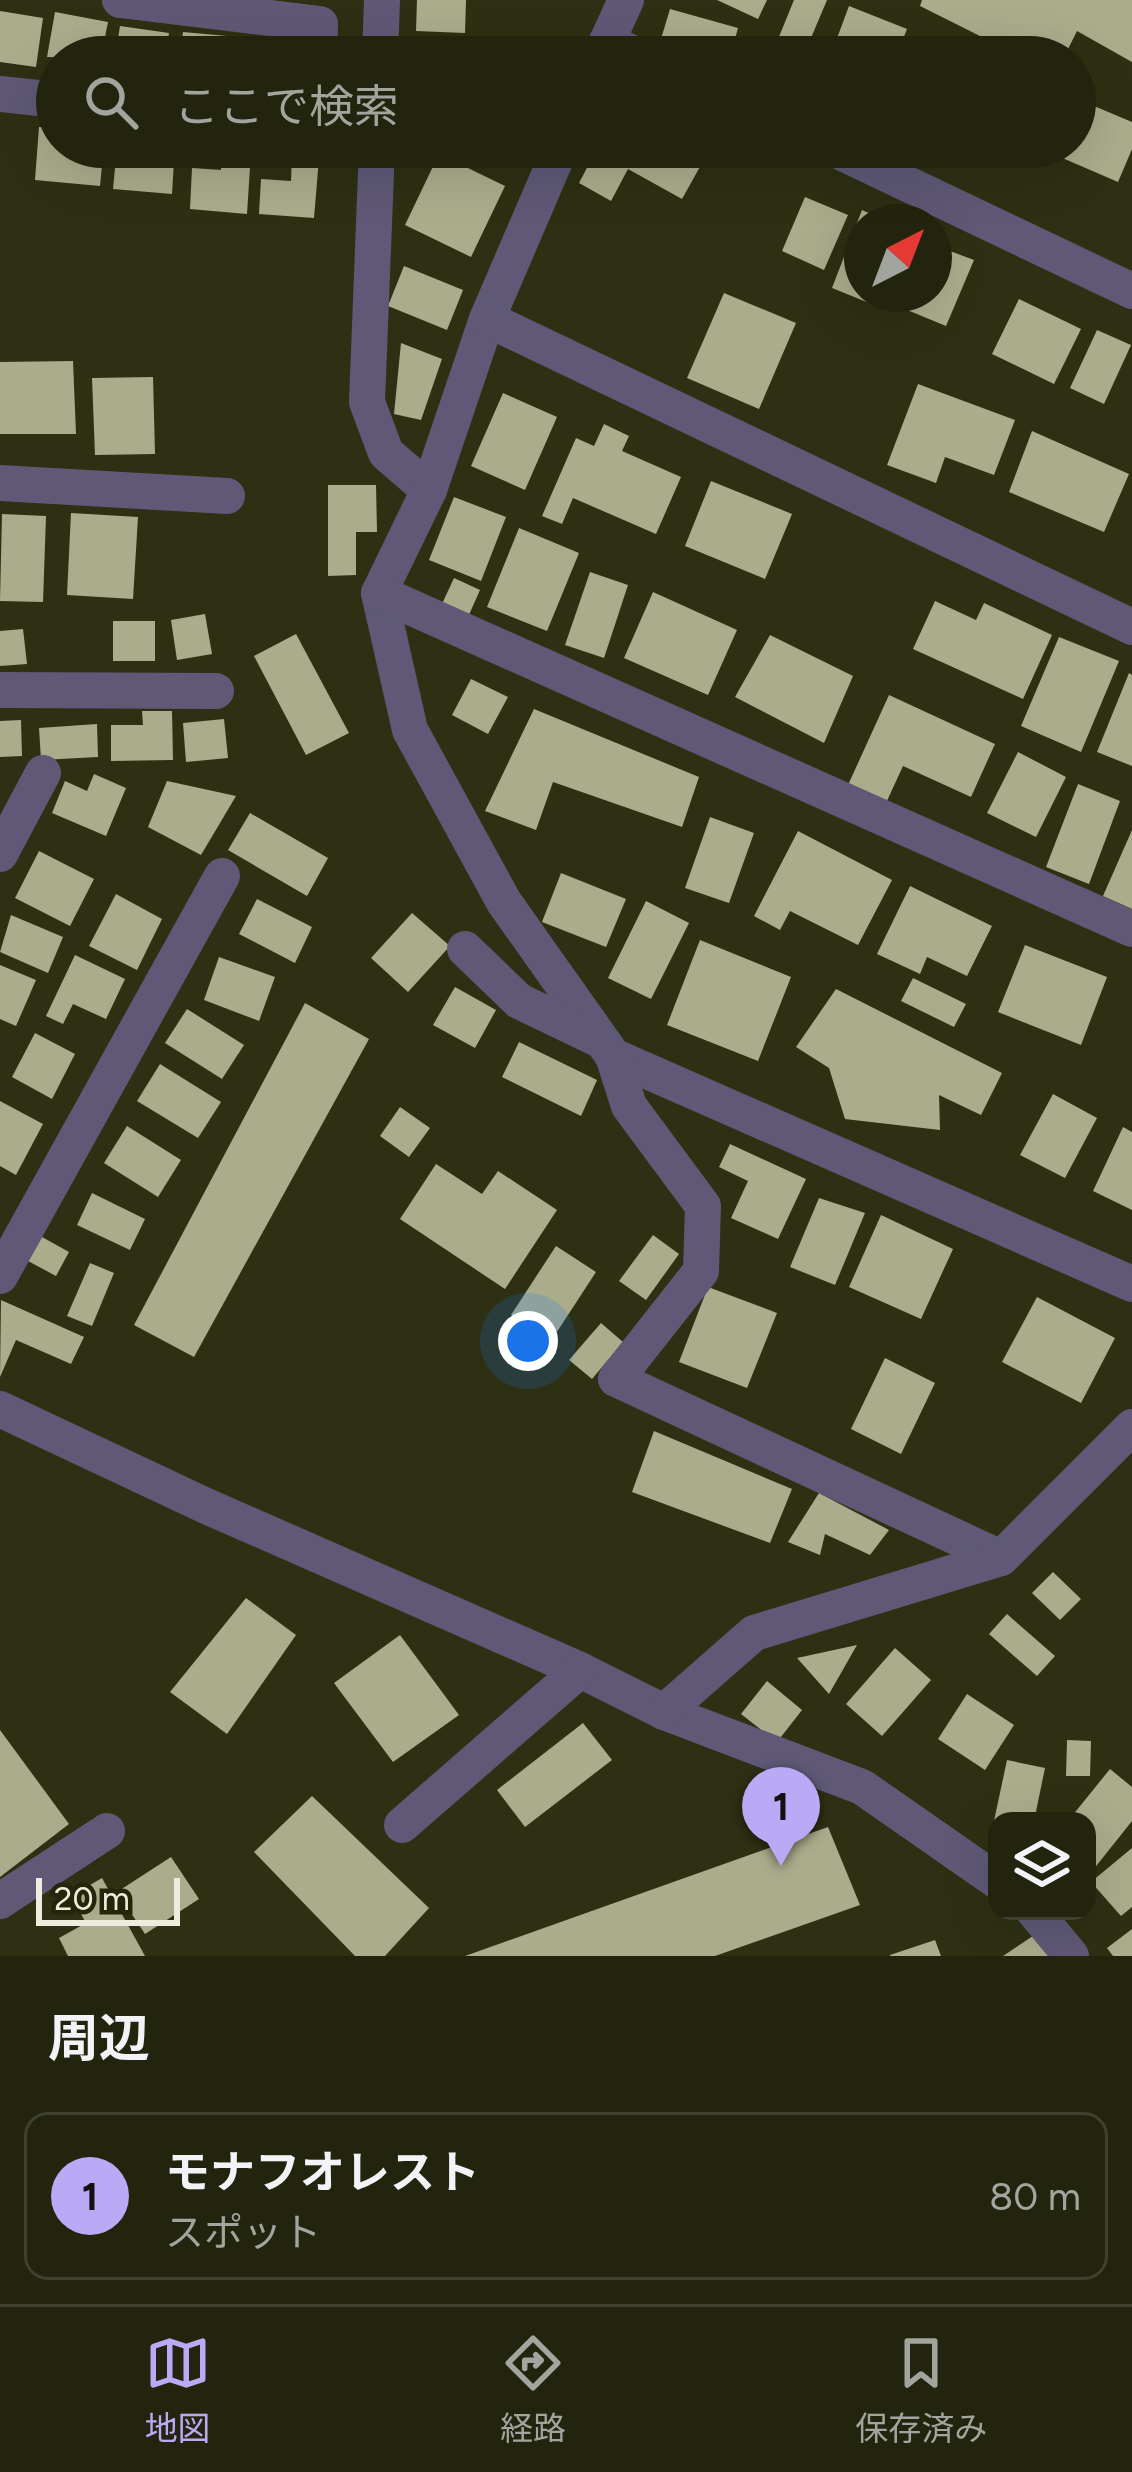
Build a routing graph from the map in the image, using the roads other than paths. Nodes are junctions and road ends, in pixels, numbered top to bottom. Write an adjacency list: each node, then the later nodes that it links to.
1 (120, 0): 4 (street)
2 (382, 0): 5 (street)
3 (626, 0): 6 (street)
4 (320, 36)
5 (381, 36)
6 (609, 36)
7 (0, 94): 8 (street)
8 (36, 98)
9 (375, 168): 15 (street)
10 (552, 168): 13 (street)
11 (874, 168): 12 (street)
12 (1132, 291)
13 (487, 320): 15 (street); 18 (street)
14 (0, 483): 16 (street)
15 (429, 490): 17 (street)
16 (227, 496)
17 (379, 592): 24 (street); 26 (street)
18 (1132, 627)
19 (0, 690): 20 (street)
20 (216, 691)
21 (44, 773): 22 (street)
22 (0, 854)
23 (222, 876): 27 (street)
24 (1132, 929)
25 (465, 949): 26 (street)
26 (608, 1048): 28 (street); 31 (street)
27 (0, 1276)
28 (1132, 1283)
29 (0, 1408): 32 (street)
30 (1132, 1427): 31 (street)
31 (1001, 1558): 33 (street)
32 (580, 1670): 33 (street); 34 (street)
33 (664, 1712): 36 (street)
34 (402, 1825)
35 (107, 1831): 37 (street)
36 (988, 1875)
37 (0, 1900)
38 (1041, 1920): 39 (street)
39 (1071, 1956)

